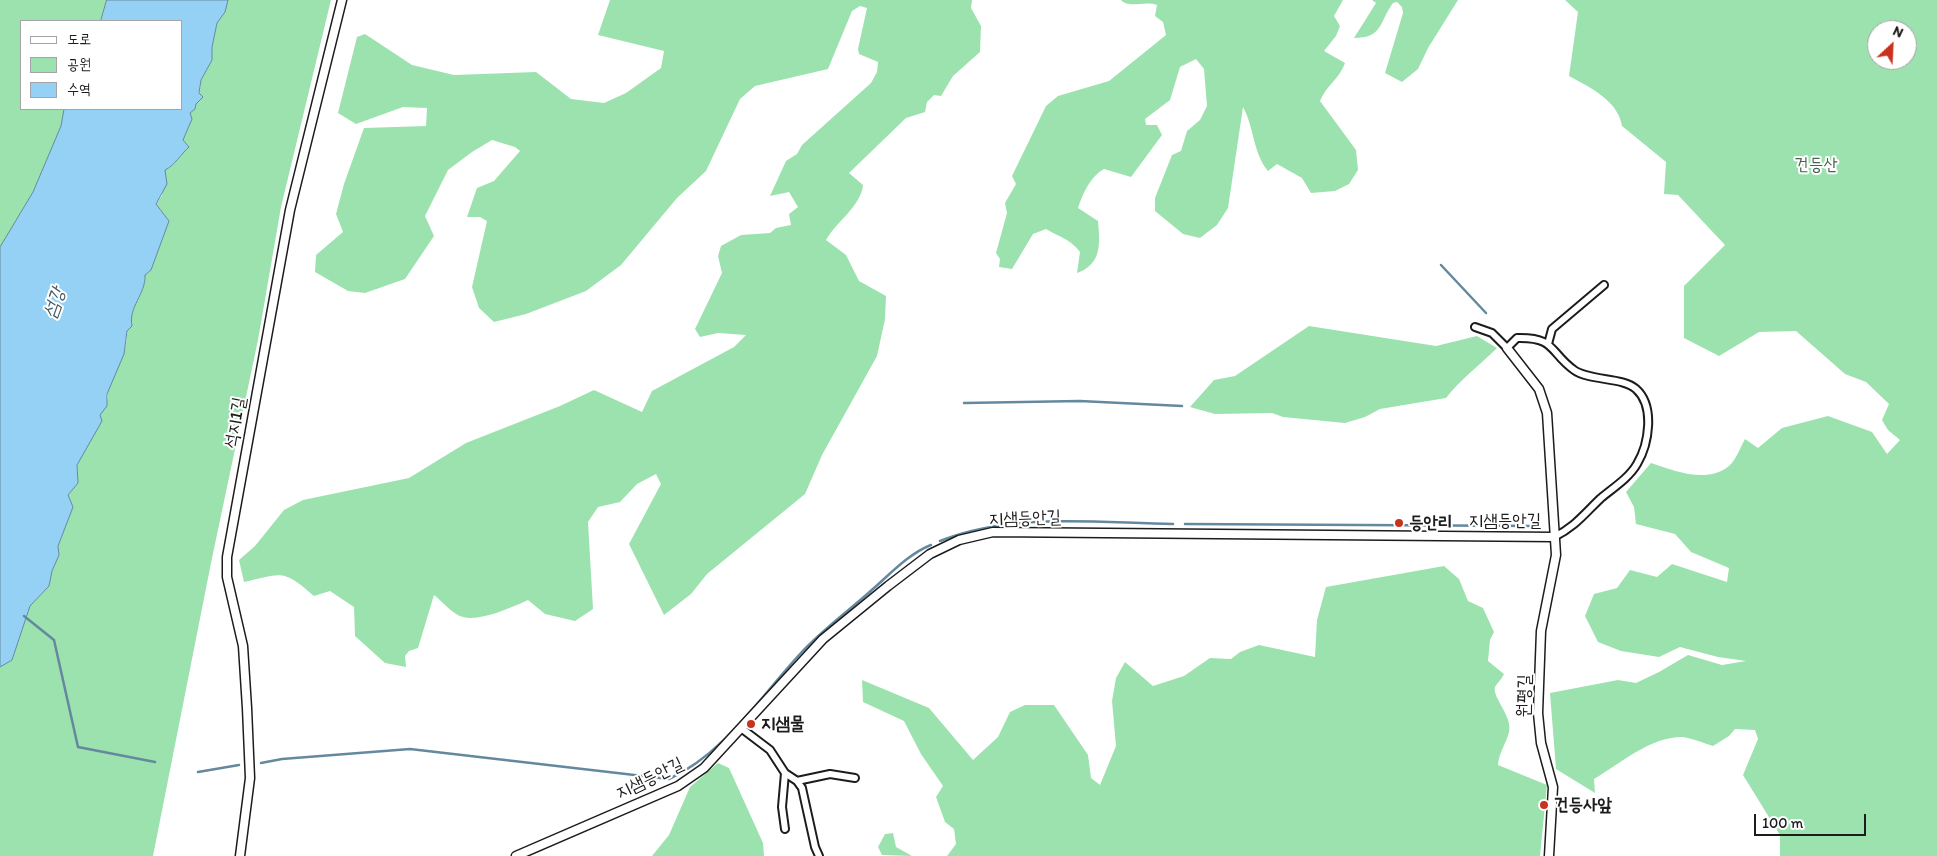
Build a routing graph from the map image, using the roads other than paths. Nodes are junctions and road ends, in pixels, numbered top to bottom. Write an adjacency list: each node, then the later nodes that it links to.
1 (342, 0): 12 (street, 석지1길)
2 (1604, 284): 4 (street)
3 (1475, 327): 5 (street)
4 (1548, 344): 5 (street); 6 (street, 지샘등안길)
5 (1507, 348): 6 (street, 지샘등안길)
6 (1554, 537): 7 (street, 지샘등안길); 15 (street, 원평길)
7 (741, 728): 8 (street); 13 (street, 지샘등안길)
8 (785, 774): 10 (street); 11 (street)
9 (854, 778): 10 (street)
10 (797, 781): 14 (street)
11 (785, 829)
12 (240, 856)
13 (516, 856)
14 (819, 856)
15 (1549, 856)

